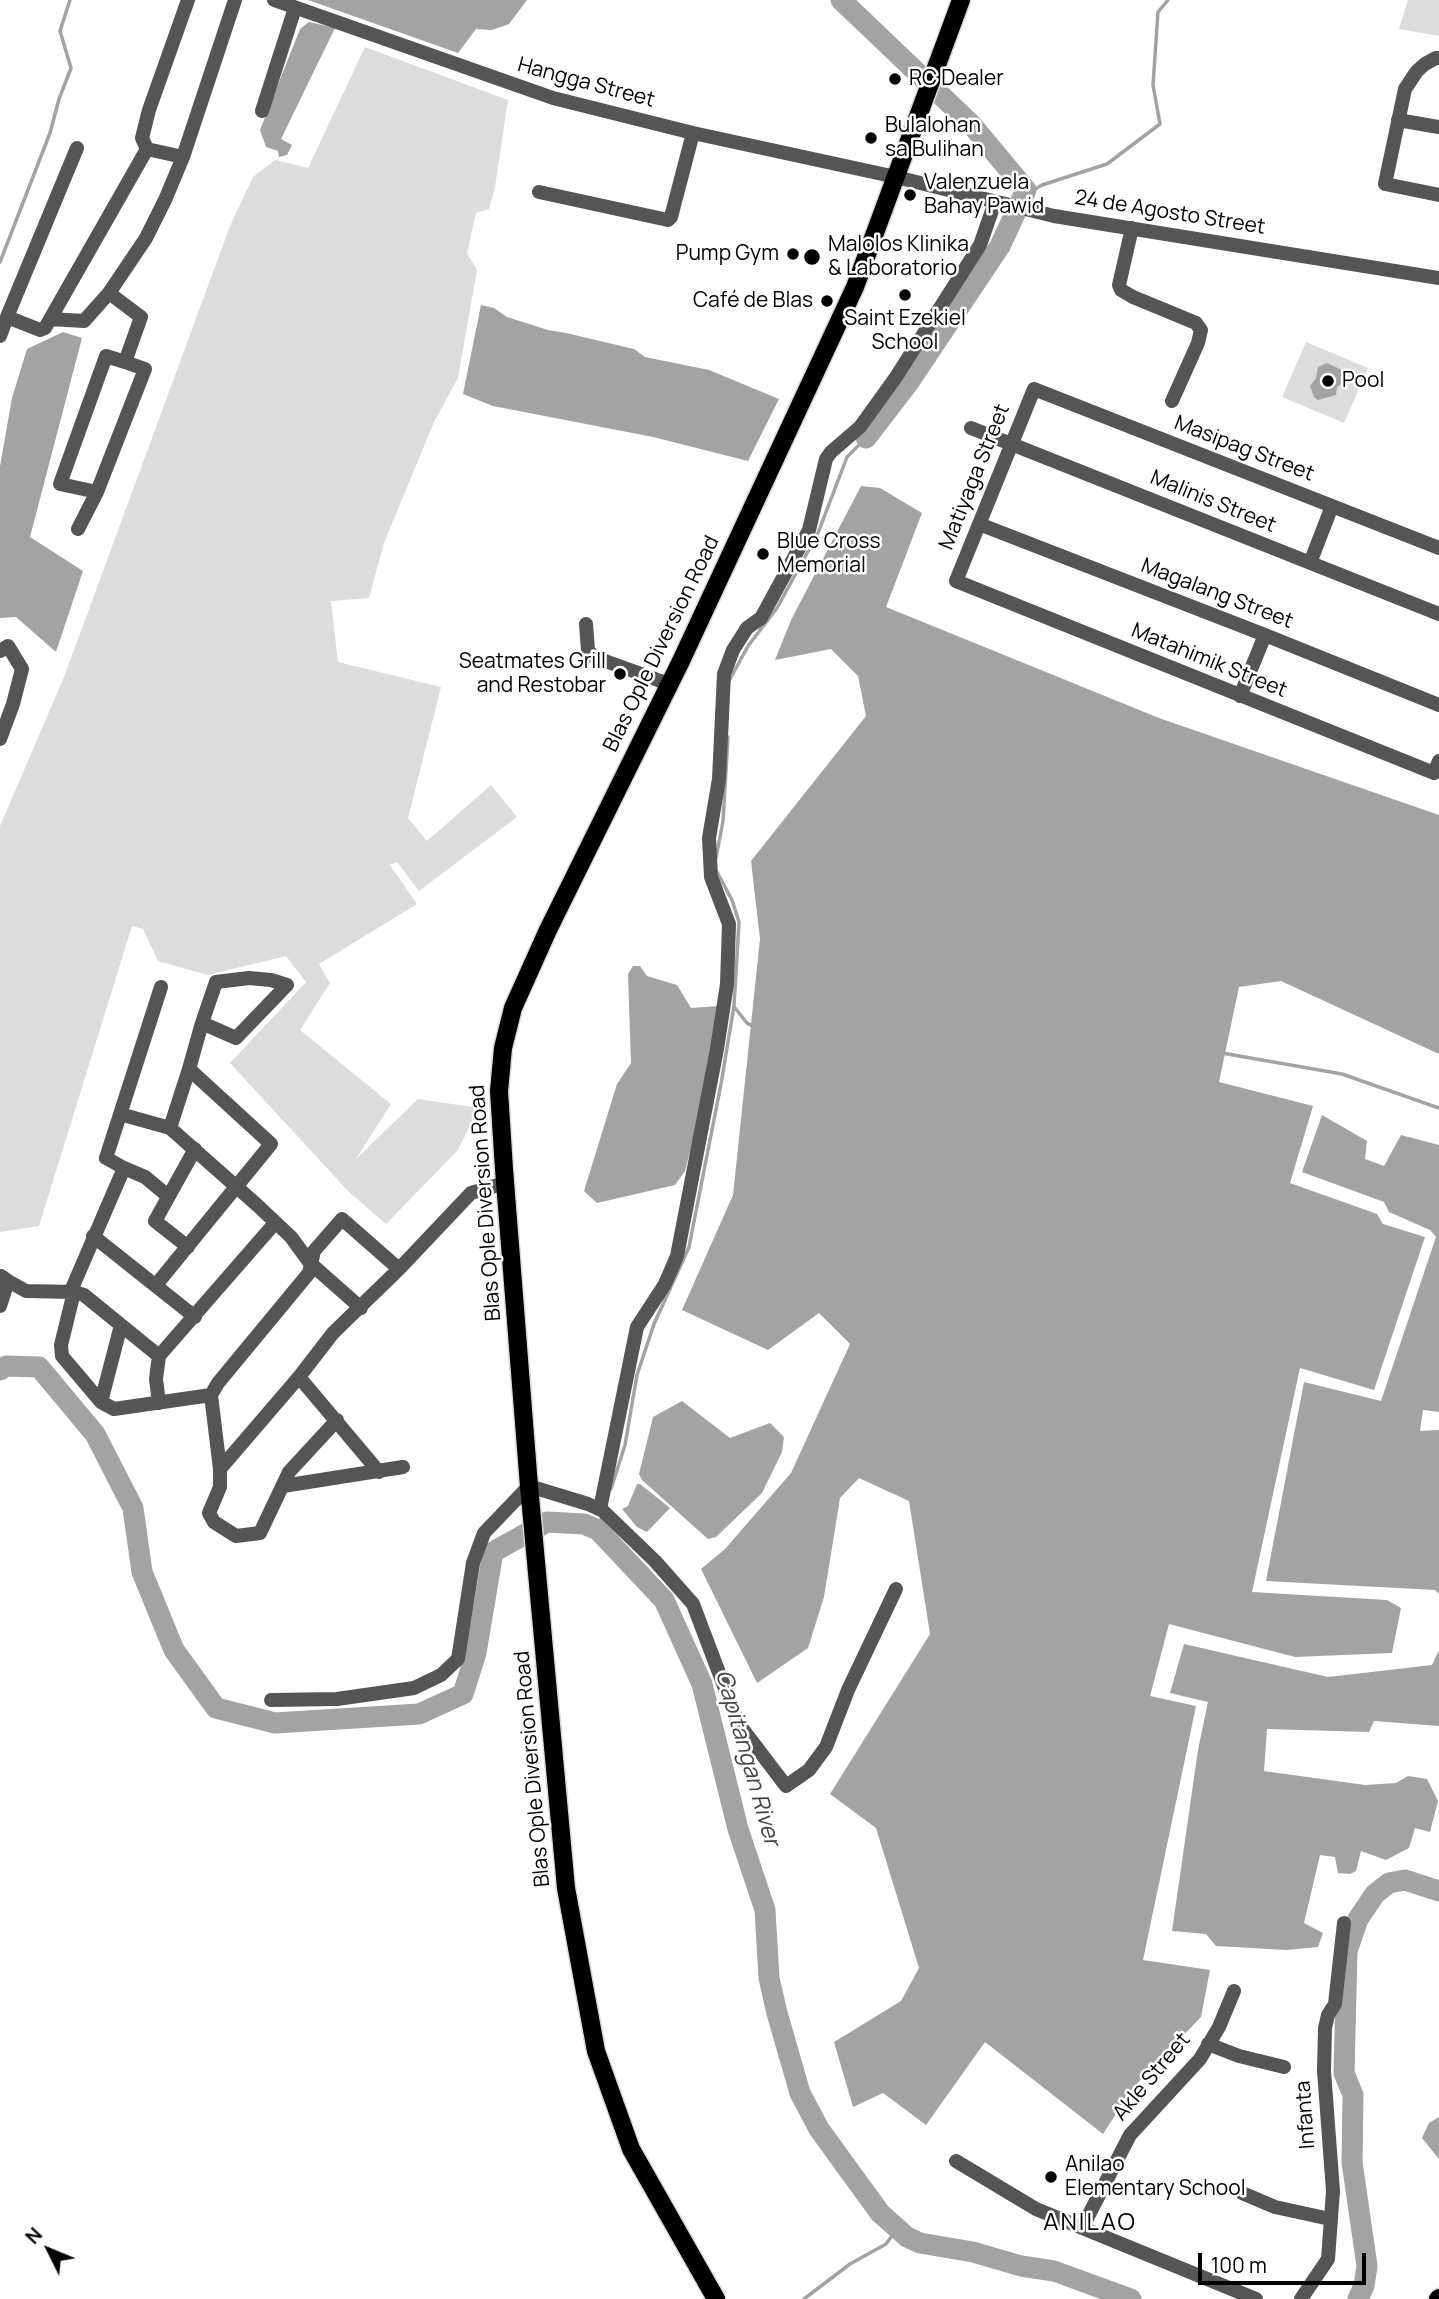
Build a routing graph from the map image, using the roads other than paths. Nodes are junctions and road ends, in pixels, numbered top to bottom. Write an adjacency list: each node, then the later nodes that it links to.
1 (188, 0): 12 (street)
2 (235, 0): 13 (street)
3 (274, 0): 5 (street, Hangga Street)
4 (961, 0): 14 (main road, Blas Ople Diversion Road)
5 (295, 8): 7 (street); 10 (street, Hangga Street)
6 (1437, 58): 8 (street)
7 (262, 111)
8 (1398, 120): 9 (street); 16 (street)
9 (1439, 127)
10 (694, 133): 14 (street, Hangga Street); 15 (street)
11 (77, 148): 21 (street)
12 (147, 149): 13 (street); 22 (street)
13 (183, 157): 20 (street)
14 (896, 177): 17 (street, 24 de Agosto Street); 40 (main road, Blas Ople Diversion Road)
15 (539, 192)
16 (1439, 195)
17 (1000, 203): 18 (street, 24 de Agosto Street); 79 (street)
18 (1132, 228): 19 (street, 24 de Agosto Street); 26 (street)
19 (1439, 278)
20 (109, 293): 22 (street); 24 (street)
21 (7, 317): 22 (street); 23 (street)
22 (50, 319)
23 (0, 336)
24 (125, 362): 29 (street); 29 (street)
25 (1034, 389): 28 (street, Matiyaga Street); 30 (street, Masipag Street)
26 (1172, 401)
27 (971, 428): 28 (street, Malinis Street)
28 (1011, 444): 31 (street, Matiyaga Street); 34 (street, Malinis Street)
29 (97, 492): 32 (street)
30 (1332, 506): 33 (street, Masipag Street); 34 (street)
31 (979, 524): 35 (street, Matiyaga Street); 38 (street, Magalang Street)
32 (78, 529)
33 (1439, 548)
34 (1310, 563): 36 (street, Malinis Street)
35 (956, 581): 41 (street, Matahimik Street)
36 (1439, 614)
37 (586, 624): 40 (street)
38 (1265, 635): 41 (street); 42 (street, Magalang Street)
39 (0, 650): 43 (street)
40 (669, 684): 53 (main road, Blas Ople Diversion Road)
41 (1240, 696): 45 (street, Matahimik Street)
42 (1439, 705)
43 (3, 718): 44 (street)
44 (0, 739)
45 (1439, 761)
46 (160, 987): 49 (street)
47 (202, 1023): 47 (street); 48 (street)
48 (188, 1069): 50 (street); 54 (street)
49 (120, 1114): 50 (street); 52 (street)
50 (170, 1128): 51 (street)
51 (195, 1149): 54 (street); 55 (street)
52 (124, 1168): 55 (street); 57 (street)
53 (505, 1182): 60 (street); 78 (main road, Blas Ople Diversion Road)
54 (235, 1186): 56 (street); 58 (street)
55 (168, 1196): 58 (street)
56 (275, 1223): 59 (street); 66 (street)
57 (93, 1236): 62 (street); 63 (street)
58 (187, 1247): 62 (street)
59 (310, 1263): 60 (street); 65 (street); 70 (street)
60 (400, 1269): 65 (street)
61 (4, 1278): 63 (street); 64 (street)
62 (156, 1286): 66 (street)
63 (74, 1292): 67 (street); 71 (street)
64 (0, 1306)
65 (361, 1308): 69 (street)
66 (195, 1317): 68 (street)
67 (121, 1325): 68 (street); 71 (street)
68 (159, 1356): 72 (street)
69 (299, 1377): 73 (street); 75 (street)
70 (211, 1395): 72 (street); 75 (street)
71 (101, 1402): 72 (street)
72 (159, 1403)
73 (337, 1420): 76 (street); 77 (street)
74 (403, 1467): 76 (street)
75 (220, 1469): 77 (street)
76 (379, 1472): 77 (street)
77 (283, 1486)
78 (530, 1490): 79 (street); 81 (street); 90 (main road, Blas Ople Diversion Road)
79 (602, 1510): 80 (street)
80 (896, 1589)
81 (271, 1700)
82 (1344, 1923): 88 (street, Infanta)
83 (1234, 1991): 84 (street, Akle Street)
84 (1208, 2044): 85 (street); 89 (street, Akle Street)
85 (1284, 2067)
86 (956, 2161): 89 (street)
87 (1242, 2193): 88 (street)
88 (1330, 2219): 92 (street, Infanta)
89 (1082, 2228): 91 (street)
90 (716, 2299)
91 (1256, 2299)
92 (1301, 2299)

